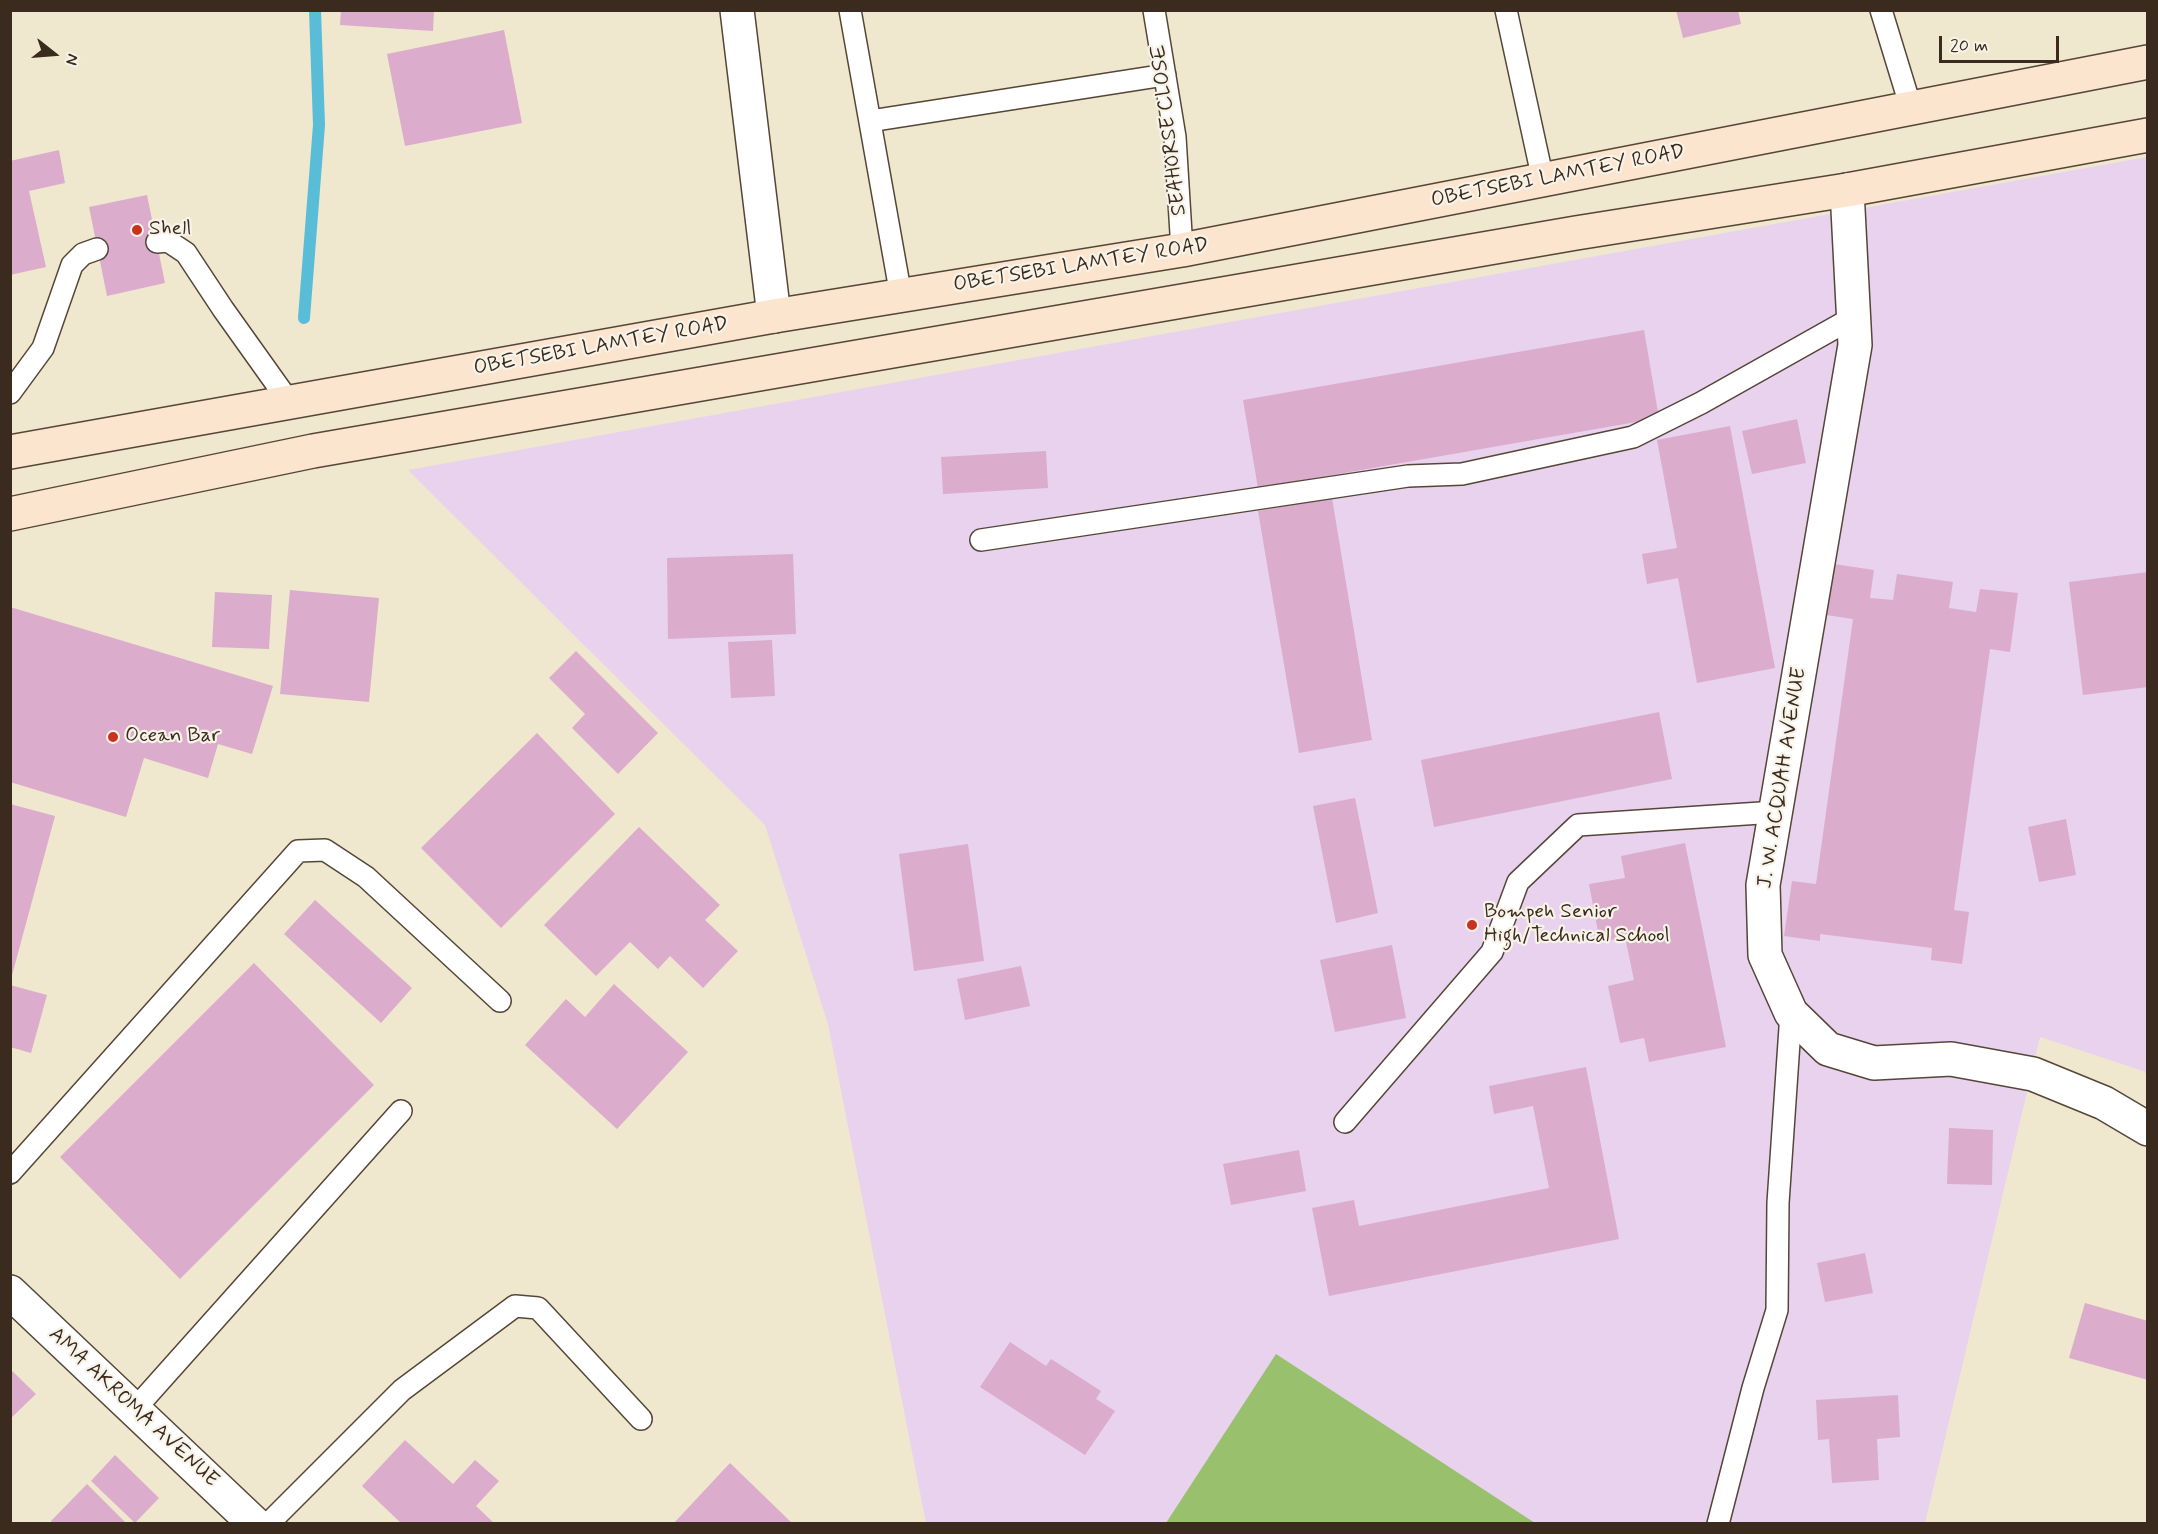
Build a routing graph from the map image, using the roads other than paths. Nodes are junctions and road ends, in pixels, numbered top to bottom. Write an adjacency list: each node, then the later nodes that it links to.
1 (737, 10): 17 (street)
2 (850, 10): 9 (lane)
3 (1154, 10): 7 (lane, SEAHORSE CLOSE)
4 (1506, 10): 11 (lane)
5 (1881, 10): 8 (lane)
6 (2148, 62): 8 (main road, OBETSEBI LAMTEY ROAD)
7 (1165, 75): 9 (lane); 15 (lane, SEAHORSE CLOSE)
8 (1911, 108): 11 (main road, OBETSEBI LAMTEY ROAD)
9 (870, 121): 16 (lane)
10 (2148, 135): 12 (main road)
11 (1543, 180): 15 (main road, OBETSEBI LAMTEY ROAD)
12 (1847, 190): 18 (street, J. W. ACQUAH AVENUE); 22 (main road)
13 (157, 242): 20 (lane)
14 (97, 249): 19 (lane)
15 (1182, 250): 16 (main road, OBETSEBI LAMTEY ROAD)
16 (901, 296): 17 (main road, OBETSEBI LAMTEY ROAD)
17 (774, 316): 20 (main road, OBETSEBI LAMTEY ROAD)
18 (1854, 317): 23 (lane); 24 (street, J. W. ACQUAH AVENUE)
19 (10, 393)
20 (290, 403): 21 (main road, OBETSEBI LAMTEY ROAD)
21 (10, 452)
22 (10, 514)
23 (981, 540)
24 (1776, 812): 26 (street, J. W. ACQUAH AVENUE); 28 (lane)
25 (500, 1001): 30 (lane)
26 (1791, 1013): 29 (street, J. W. ACQUAH AVENUE); 36 (lane)
27 (401, 1111): 32 (lane)
28 (1345, 1122)
29 (2148, 1129)
30 (10, 1173)
31 (10, 1292): 32 (street, AMA AKROMA AVENUE)
32 (134, 1410): 34 (street, AMA AKROMA AVENUE)
33 (640, 1419): 35 (lane)
34 (255, 1524)
35 (268, 1524)
36 (1718, 1524)

